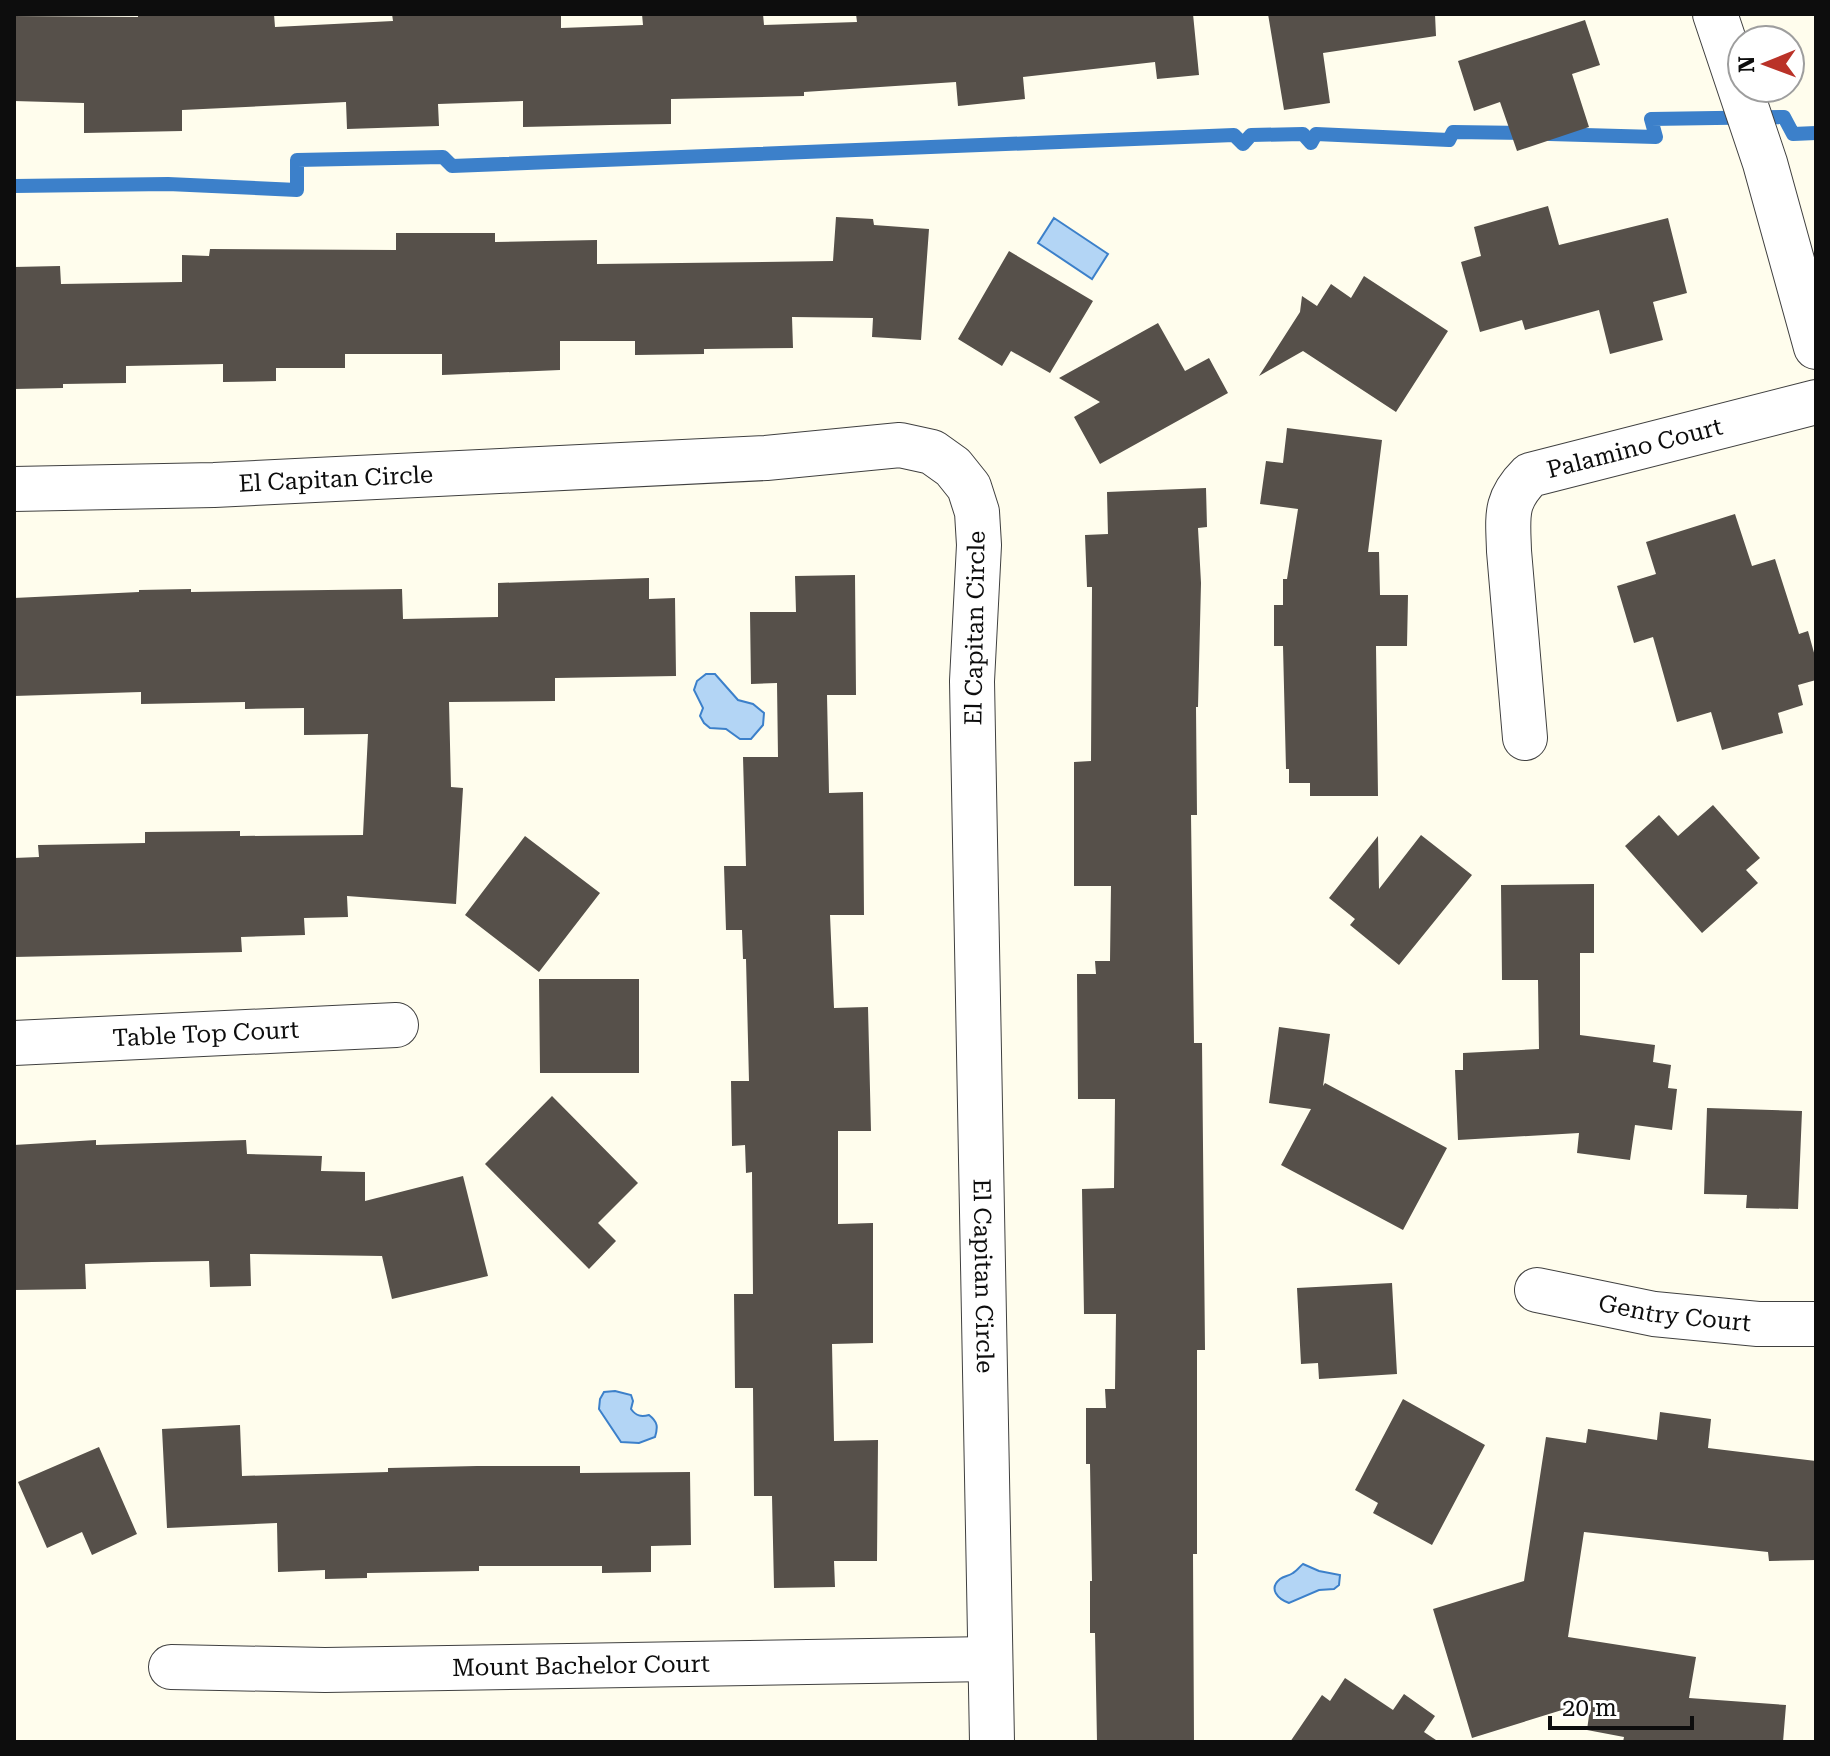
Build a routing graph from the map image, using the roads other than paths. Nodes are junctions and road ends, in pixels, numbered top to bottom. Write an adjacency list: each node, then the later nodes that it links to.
1 (1715, 14): 2 (street)
2 (1816, 347)
3 (1816, 402): 5 (street, Palamino Court)
4 (14, 489): 10 (street, El Capitan Circle)
5 (1525, 738)
6 (396, 1025): 7 (street, Table Top Court)
7 (14, 1043)
8 (1537, 1290): 9 (street, Gentry Court)
9 (1816, 1324)
10 (990, 1659): 11 (street, Mount Bachelor Court); 12 (street, El Capitan Circle)
11 (171, 1667)
12 (992, 1742)

